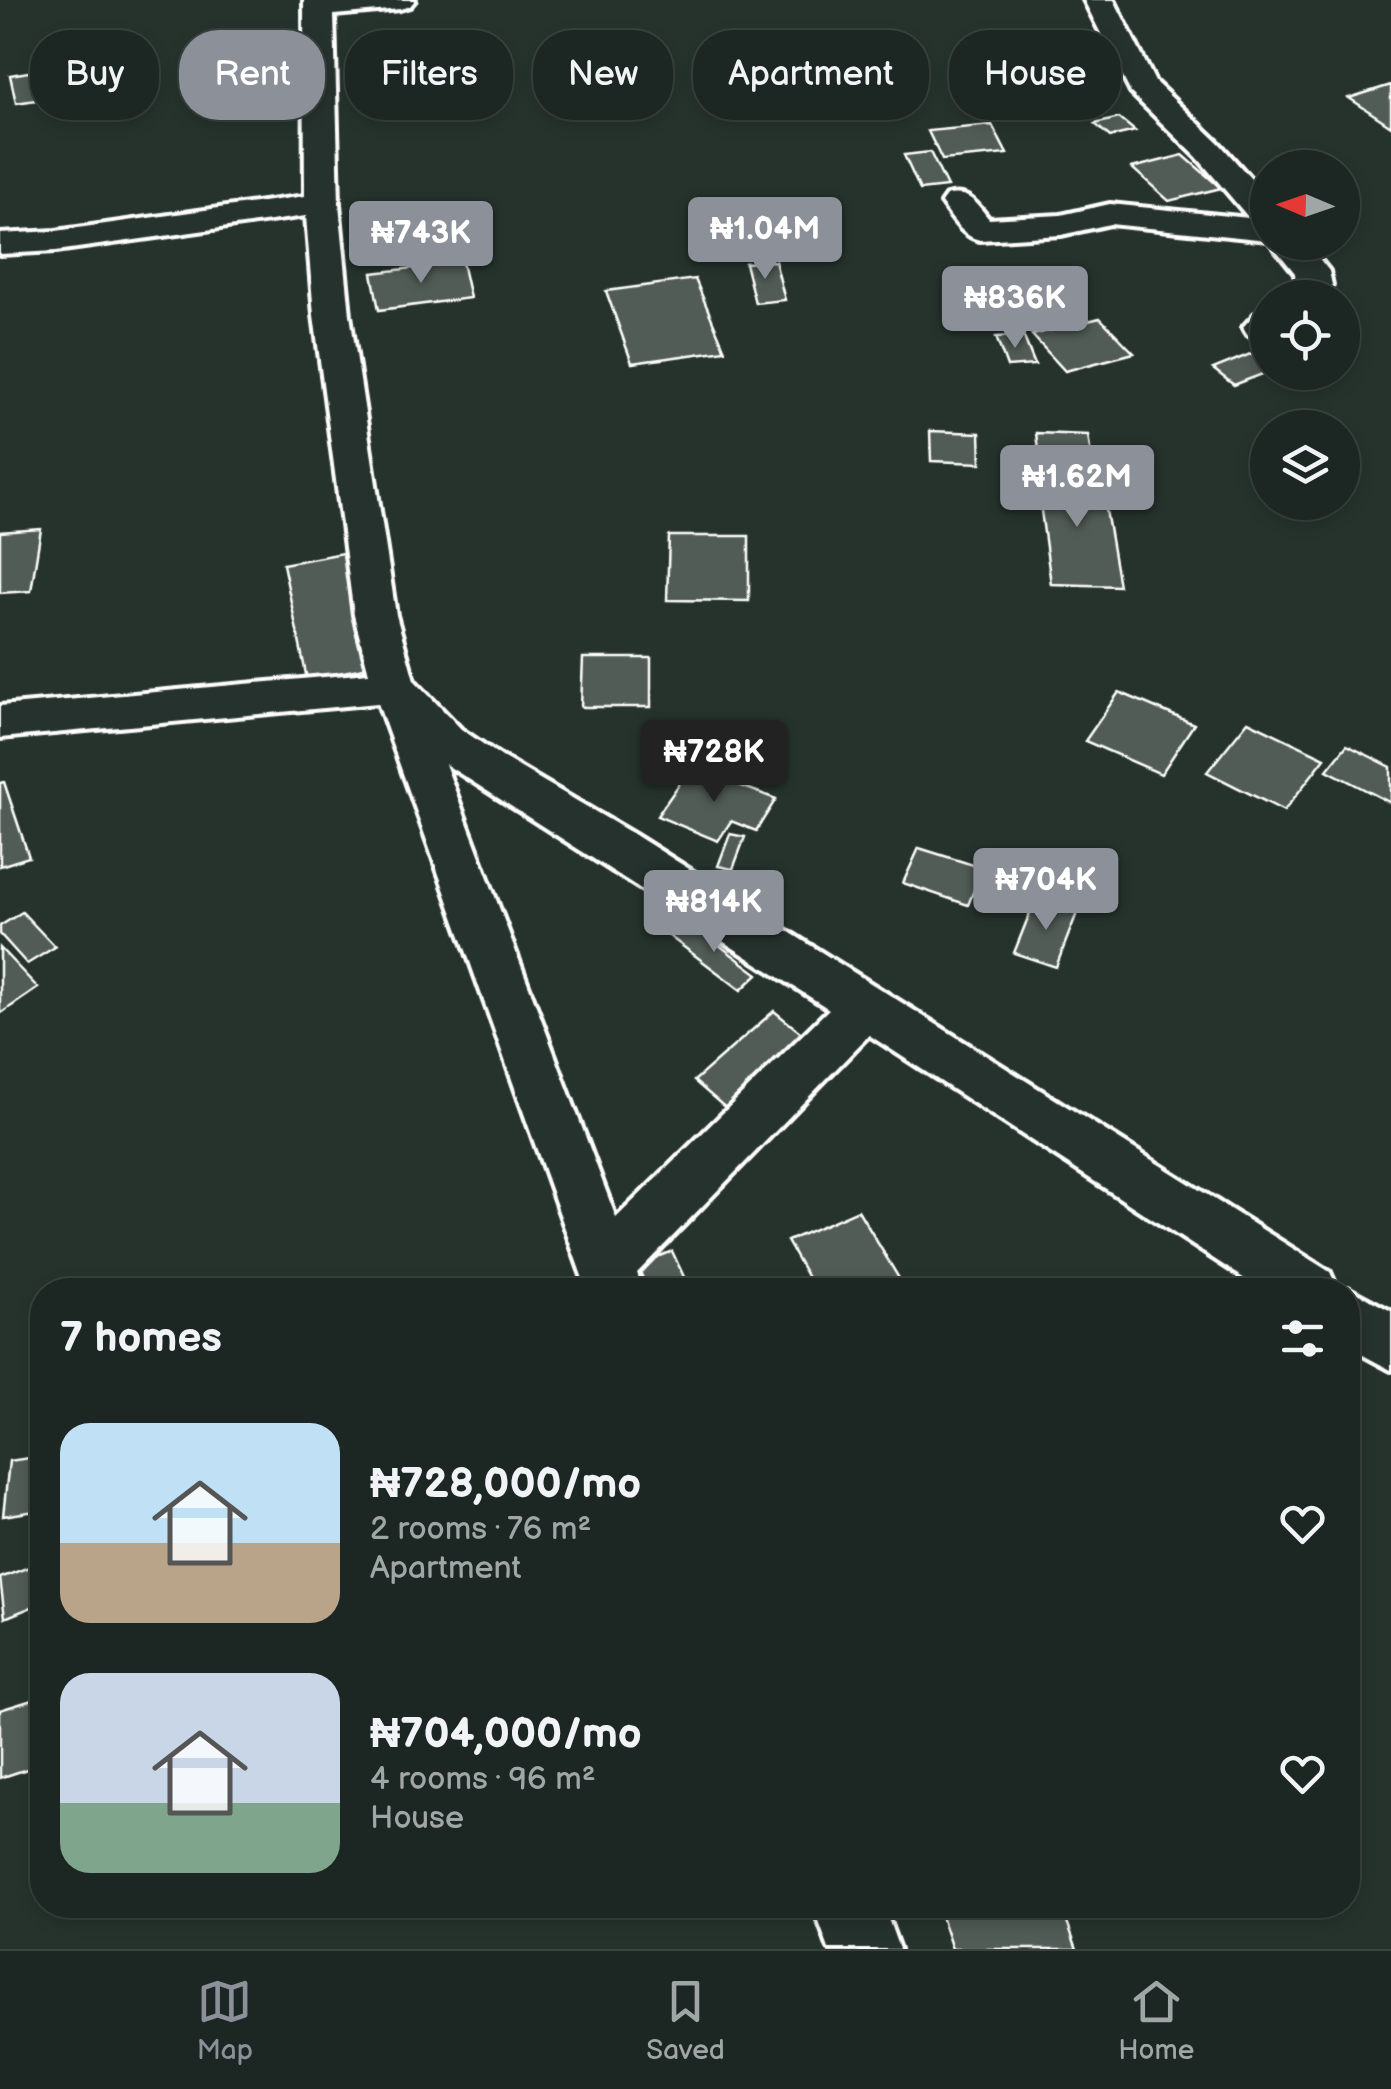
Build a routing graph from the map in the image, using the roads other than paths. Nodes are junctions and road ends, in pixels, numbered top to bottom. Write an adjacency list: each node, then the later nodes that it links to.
1 (400, 0): 3 (street)
2 (1099, 0): 4 (street)
3 (319, 4): 6 (street)
4 (1250, 198)
5 (958, 203): 7 (street)
6 (322, 204): 8 (street); 9 (street)
7 (1250, 228)
8 (0, 244)
9 (394, 686): 10 (street); 11 (street); 12 (street)
10 (0, 722)
11 (866, 1005): 12 (street); 13 (street)
12 (610, 1278)
13 (1291, 1278)
14 (1360, 1323): 15 (street)
15 (1391, 1343)
16 (853, 1918): 17 (street)
17 (864, 1949)

